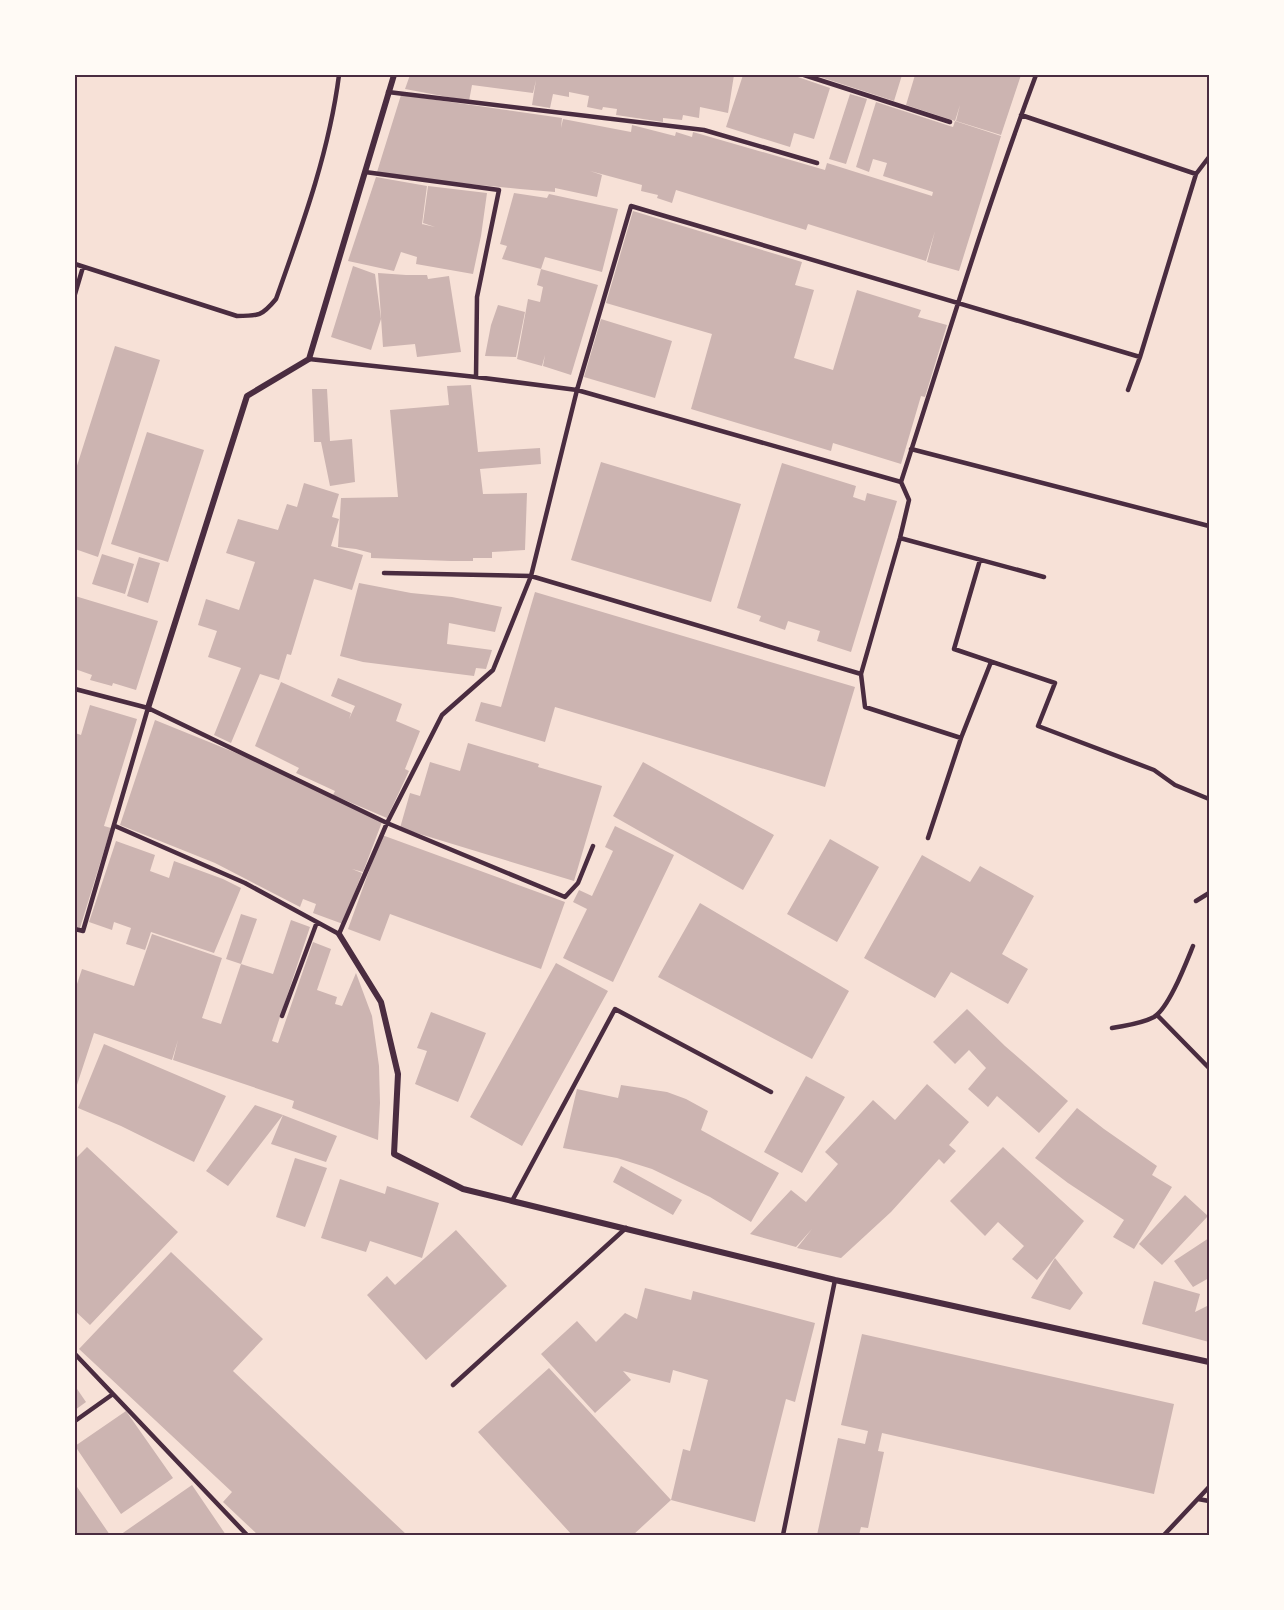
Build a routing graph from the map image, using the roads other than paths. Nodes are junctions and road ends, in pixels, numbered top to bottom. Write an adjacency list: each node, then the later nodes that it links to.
1 (339, 75): 13 (lane)
2 (394, 75): 5 (street)
3 (804, 75): 7 (lane)
4 (1036, 75): 6 (lane)
5 (388, 92): 9 (lane); 10 (street)
6 (1021, 115): 11 (lane); 15 (lane)
7 (950, 122)
8 (1209, 157): 11 (lane)
9 (817, 162)
10 (365, 172): 17 (street); 18 (lane)
11 (1196, 174): 16 (lane)
12 (75, 264): 13 (lane)
13 (83, 267): 14 (lane)
14 (75, 294)
15 (958, 303): 16 (lane); 19 (lane); 21 (lane)
16 (1140, 357): 20 (lane)
17 (309, 359): 18 (lane); 32 (street)
18 (477, 377): 19 (lane)
19 (577, 390): 22 (lane); 27 (lane)
20 (1128, 390)
21 (911, 449): 22 (lane); 23 (lane)
22 (901, 482): 24 (lane)
23 (1209, 526)
24 (900, 538): 25 (lane); 30 (lane)
25 (980, 560): 28 (lane); 29 (lane)
26 (384, 573): 27 (lane)
27 (531, 576): 30 (lane); 35 (lane)
28 (1044, 577)
29 (991, 662): 33 (lane); 34 (lane)
30 (861, 674): 33 (lane)
31 (75, 689): 32 (lane)
32 (148, 708): 35 (lane); 36 (lane)
33 (961, 738): 37 (lane)
34 (1209, 799)
35 (387, 823): 38 (lane); 43 (lane)
36 (115, 826): 41 (lane); 42 (lane)
37 (928, 838)
38 (593, 846)
39 (1209, 893): 40 (lane)
40 (1196, 901)
41 (317, 922): 43 (lane); 46 (lane)
42 (75, 929)
43 (339, 934): 50 (street)
44 (1193, 946): 45 (lane)
45 (1157, 1015): 47 (lane); 48 (lane)
46 (282, 1016)
47 (1113, 1028)
48 (1209, 1068)
49 (771, 1092): 50 (lane)
50 (512, 1201): 51 (street)
51 (626, 1228): 52 (street); 55 (lane)
52 (836, 1280): 54 (street); 62 (lane)
53 (75, 1354): 56 (lane)
54 (1209, 1362)
55 (453, 1385)
56 (113, 1394): 57 (lane); 61 (lane)
57 (75, 1421)
58 (1209, 1487): 59 (lane)
59 (1198, 1499): 60 (lane); 63 (lane)
60 (1209, 1501)
61 (247, 1535)
62 (783, 1535)
63 (1164, 1535)

